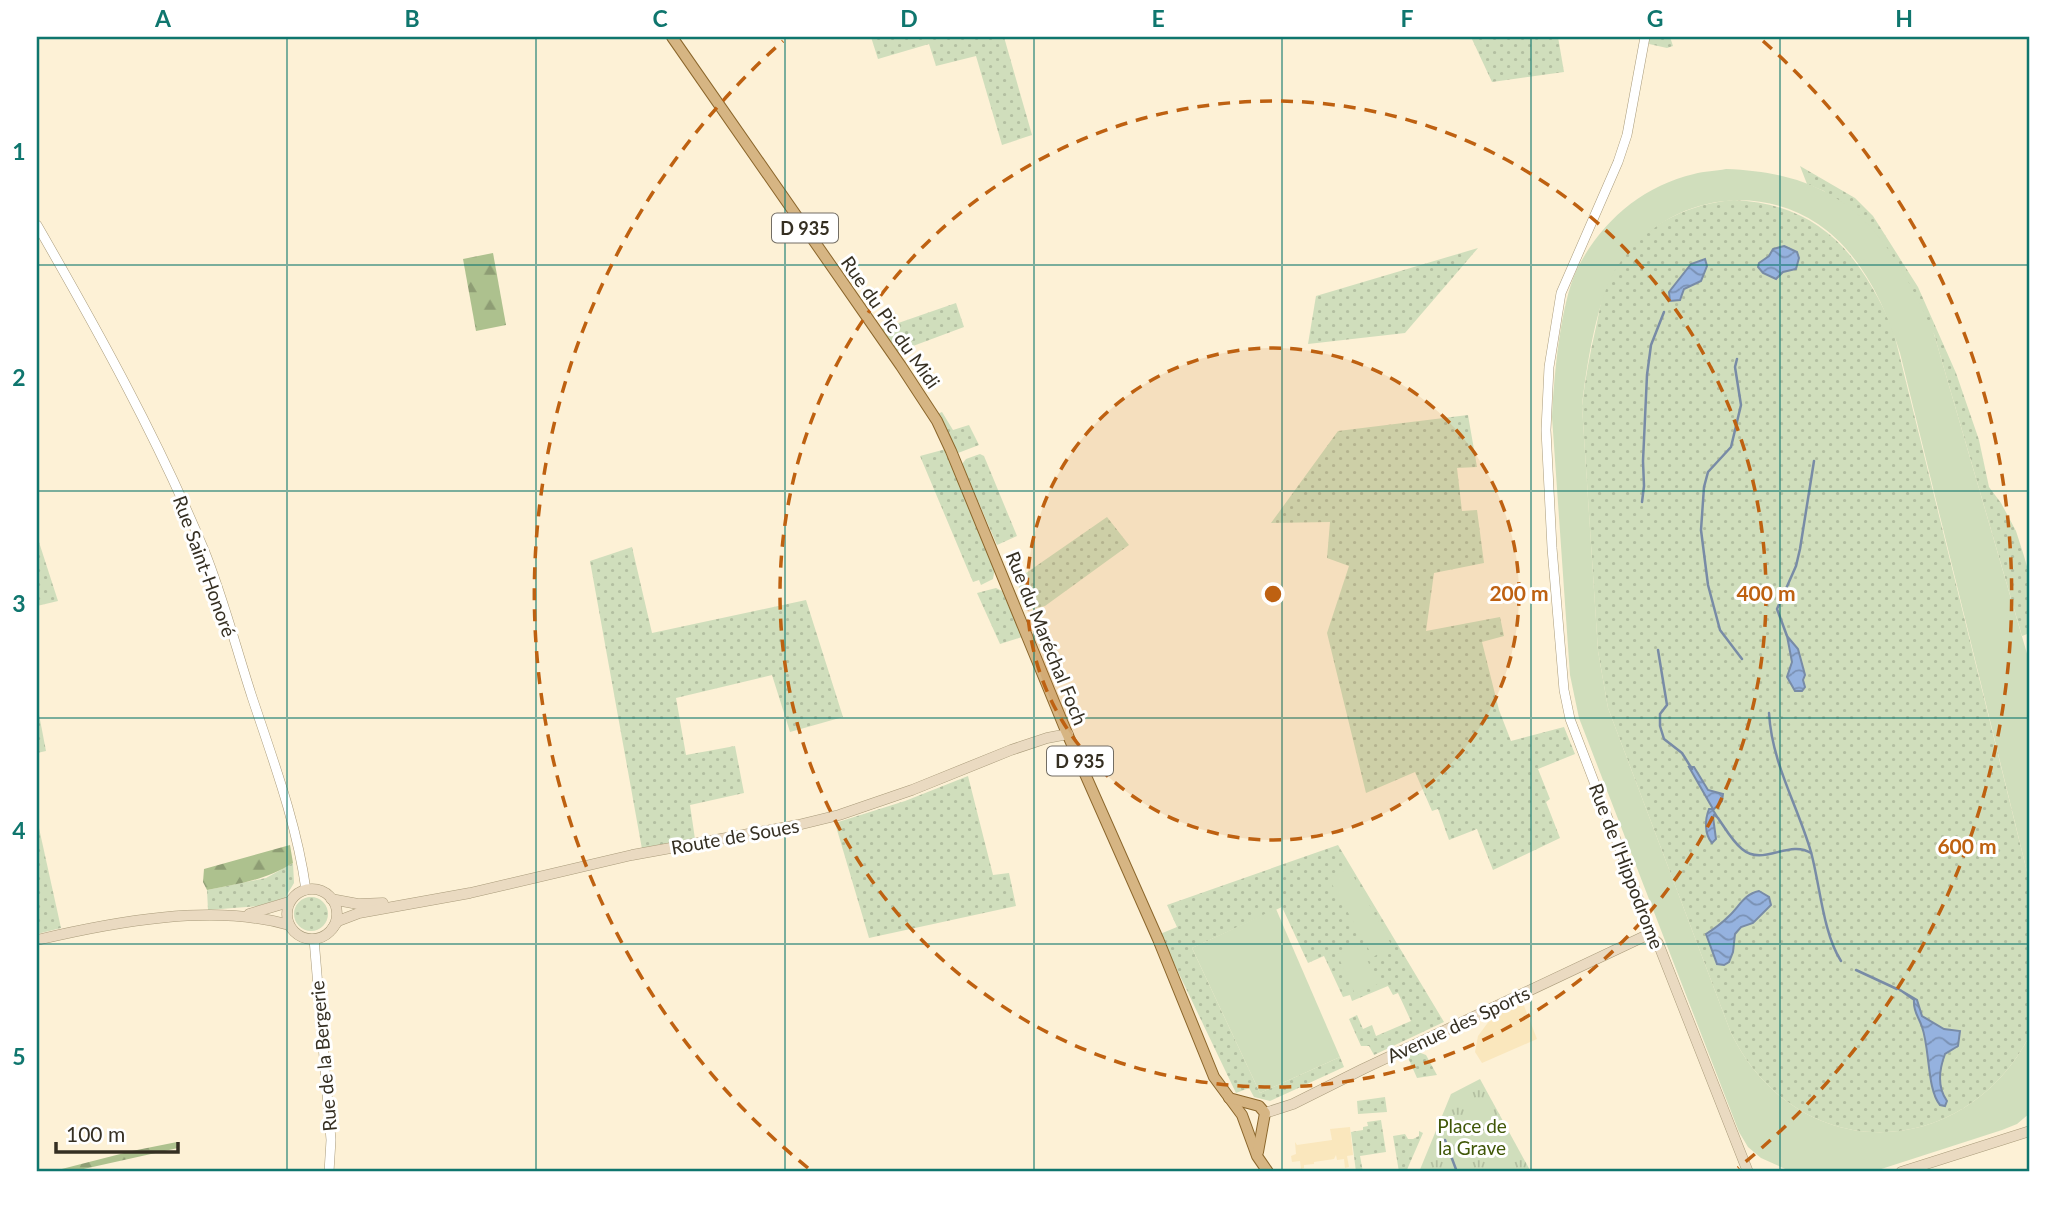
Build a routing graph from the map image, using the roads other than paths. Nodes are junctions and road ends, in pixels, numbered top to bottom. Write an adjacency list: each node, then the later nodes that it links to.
1 (672, 37): 4 (main road, Rue du Pic du Midi / D 935)
2 (1644, 37): 13 (street, Rue de l'Hippodrome)
3 (37, 225): 6 (street, Rue Saint-Honoré)
4 (937, 421): 5 (main road, Rue du Maréchal Foch / D 935)
5 (1068, 734): 9 (main road, Route de Soues); 16 (main road, Rue du Maréchal Foch / D 935)
6 (306, 890): 7 (main road); 8 (main road)
7 (331, 899): 9 (main road, Route de Soues); 12 (main road)
8 (289, 902): 10 (main road); 11 (main road)
9 (394, 905): 12 (main road, Route de Soues)
10 (242, 915): 11 (main road); 15 (main road)
11 (289, 925): 14 (main road)
12 (332, 929): 14 (main road)
13 (1650, 936): 19 (main road, Avenue des Sports); 25 (main road, Rue de l'Hippodrome)
14 (314, 939): 23 (street, Rue de la Bergerie)
15 (37, 940)
16 (1229, 1098): 17 (main road); 18 (main road, Rue du Maréchal Foch)
17 (1251, 1105): 18 (main road); 19 (main road)
18 (1242, 1115): 20 (main road, Rue du Maréchal Foch)
19 (1264, 1118): 20 (main road); 22 (main road)
20 (1248, 1127): 22 (main road, Rue du Maréchal Foch)
21 (2030, 1131): 26 (main road)
22 (1258, 1156): 24 (main road, Rue du Maréchal Foch)
23 (329, 1172)
24 (1268, 1172)
25 (1748, 1172)
26 (1900, 1172)

